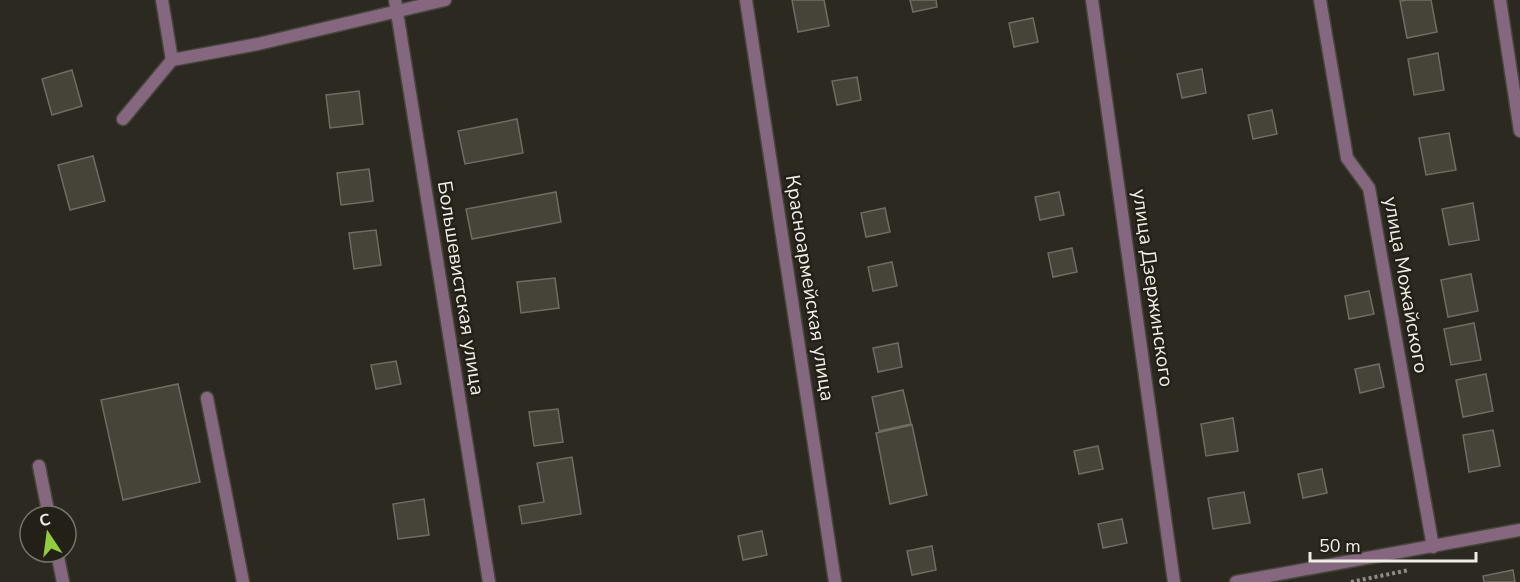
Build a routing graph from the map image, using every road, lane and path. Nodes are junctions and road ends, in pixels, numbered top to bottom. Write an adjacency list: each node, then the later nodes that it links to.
1 (162, 0): 8 (street)
2 (445, 0): 7 (street)
3 (746, 0): 20 (street, Красноармейская улица)
4 (1092, 0): 21 (street, улица Дзержинского)
5 (1320, 0): 15 (street, улица Можайского)
6 (1500, 0): 10 (street)
7 (395, 5): 8 (street); 19 (street, Большевистская улица)
8 (172, 60): 9 (street)
9 (123, 119)
10 (1520, 131)
11 (207, 398): 18 (street)
12 (39, 466): 13 (street)
13 (47, 504)
14 (1520, 530): 15 (street)
15 (1433, 547): 22 (street)
16 (59, 564): 17 (street)
17 (63, 582)
18 (243, 582)
19 (489, 582)
20 (835, 582)
21 (1174, 582)
22 (1236, 582)

